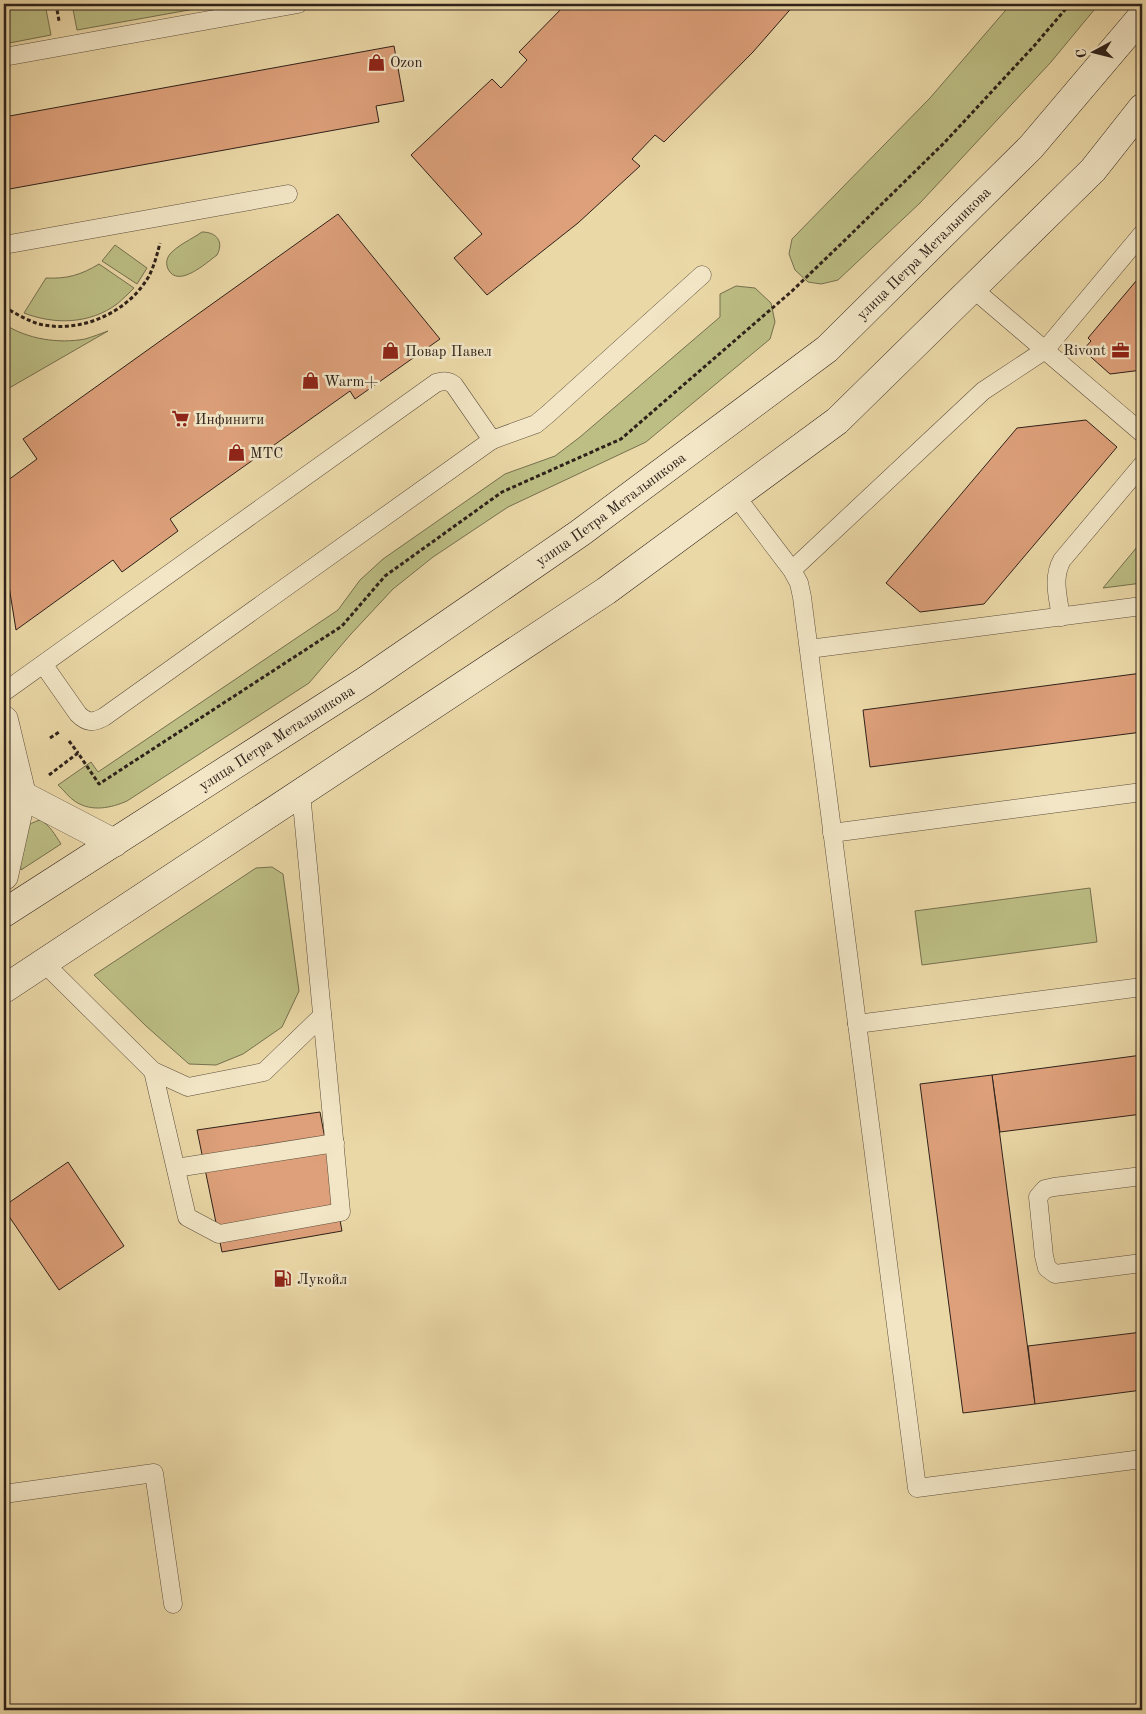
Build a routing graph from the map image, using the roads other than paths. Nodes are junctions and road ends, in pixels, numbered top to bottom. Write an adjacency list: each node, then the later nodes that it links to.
1 (298, 4): 3 (lane)
2 (1142, 16): 26 (main road, улица Петра Метальникова)
3 (4, 57)
4 (1142, 108): 9 (main road)
5 (288, 194): 7 (lane)
6 (1142, 234): 10 (lane)
7 (4, 245)
8 (702, 275): 12 (lane)
9 (972, 288): 10 (lane); 14 (main road)
10 (1045, 350): 11 (lane); 15 (lane)
11 (1142, 433)
12 (492, 440): 19 (lane); 19 (lane)
13 (1142, 465): 17 (lane)
14 (735, 495): 15 (lane); 23 (main road)
15 (792, 570): 18 (lane)
16 (1142, 606): 17 (lane)
17 (1061, 617): 18 (lane)
18 (808, 649): 25 (lane)
19 (43, 664): 20 (lane)
20 (4, 692)
21 (4, 720): 24 (main road)
22 (1142, 792): 25 (lane)
23 (302, 793): 29 (main road); 32 (lane)
24 (22, 795): 26 (main road); 27 (main road)
25 (832, 832): 33 (lane)
26 (114, 843): 28 (main road, улица Петра Метальникова)
27 (4, 876)
28 (4, 913)
29 (44, 963): 31 (main road); 34 (lane)
30 (1142, 987): 33 (lane)
31 (4, 989)
32 (322, 1016): 34 (lane); 35 (lane)
33 (857, 1024): 39 (lane)
34 (152, 1071): 36 (lane)
35 (335, 1142): 36 (lane); 36 (lane)
36 (176, 1168)
37 (1142, 1176): 38 (lane)
38 (1142, 1264)
39 (1142, 1459)
40 (4, 1494): 41 (lane)
41 (173, 1604)

